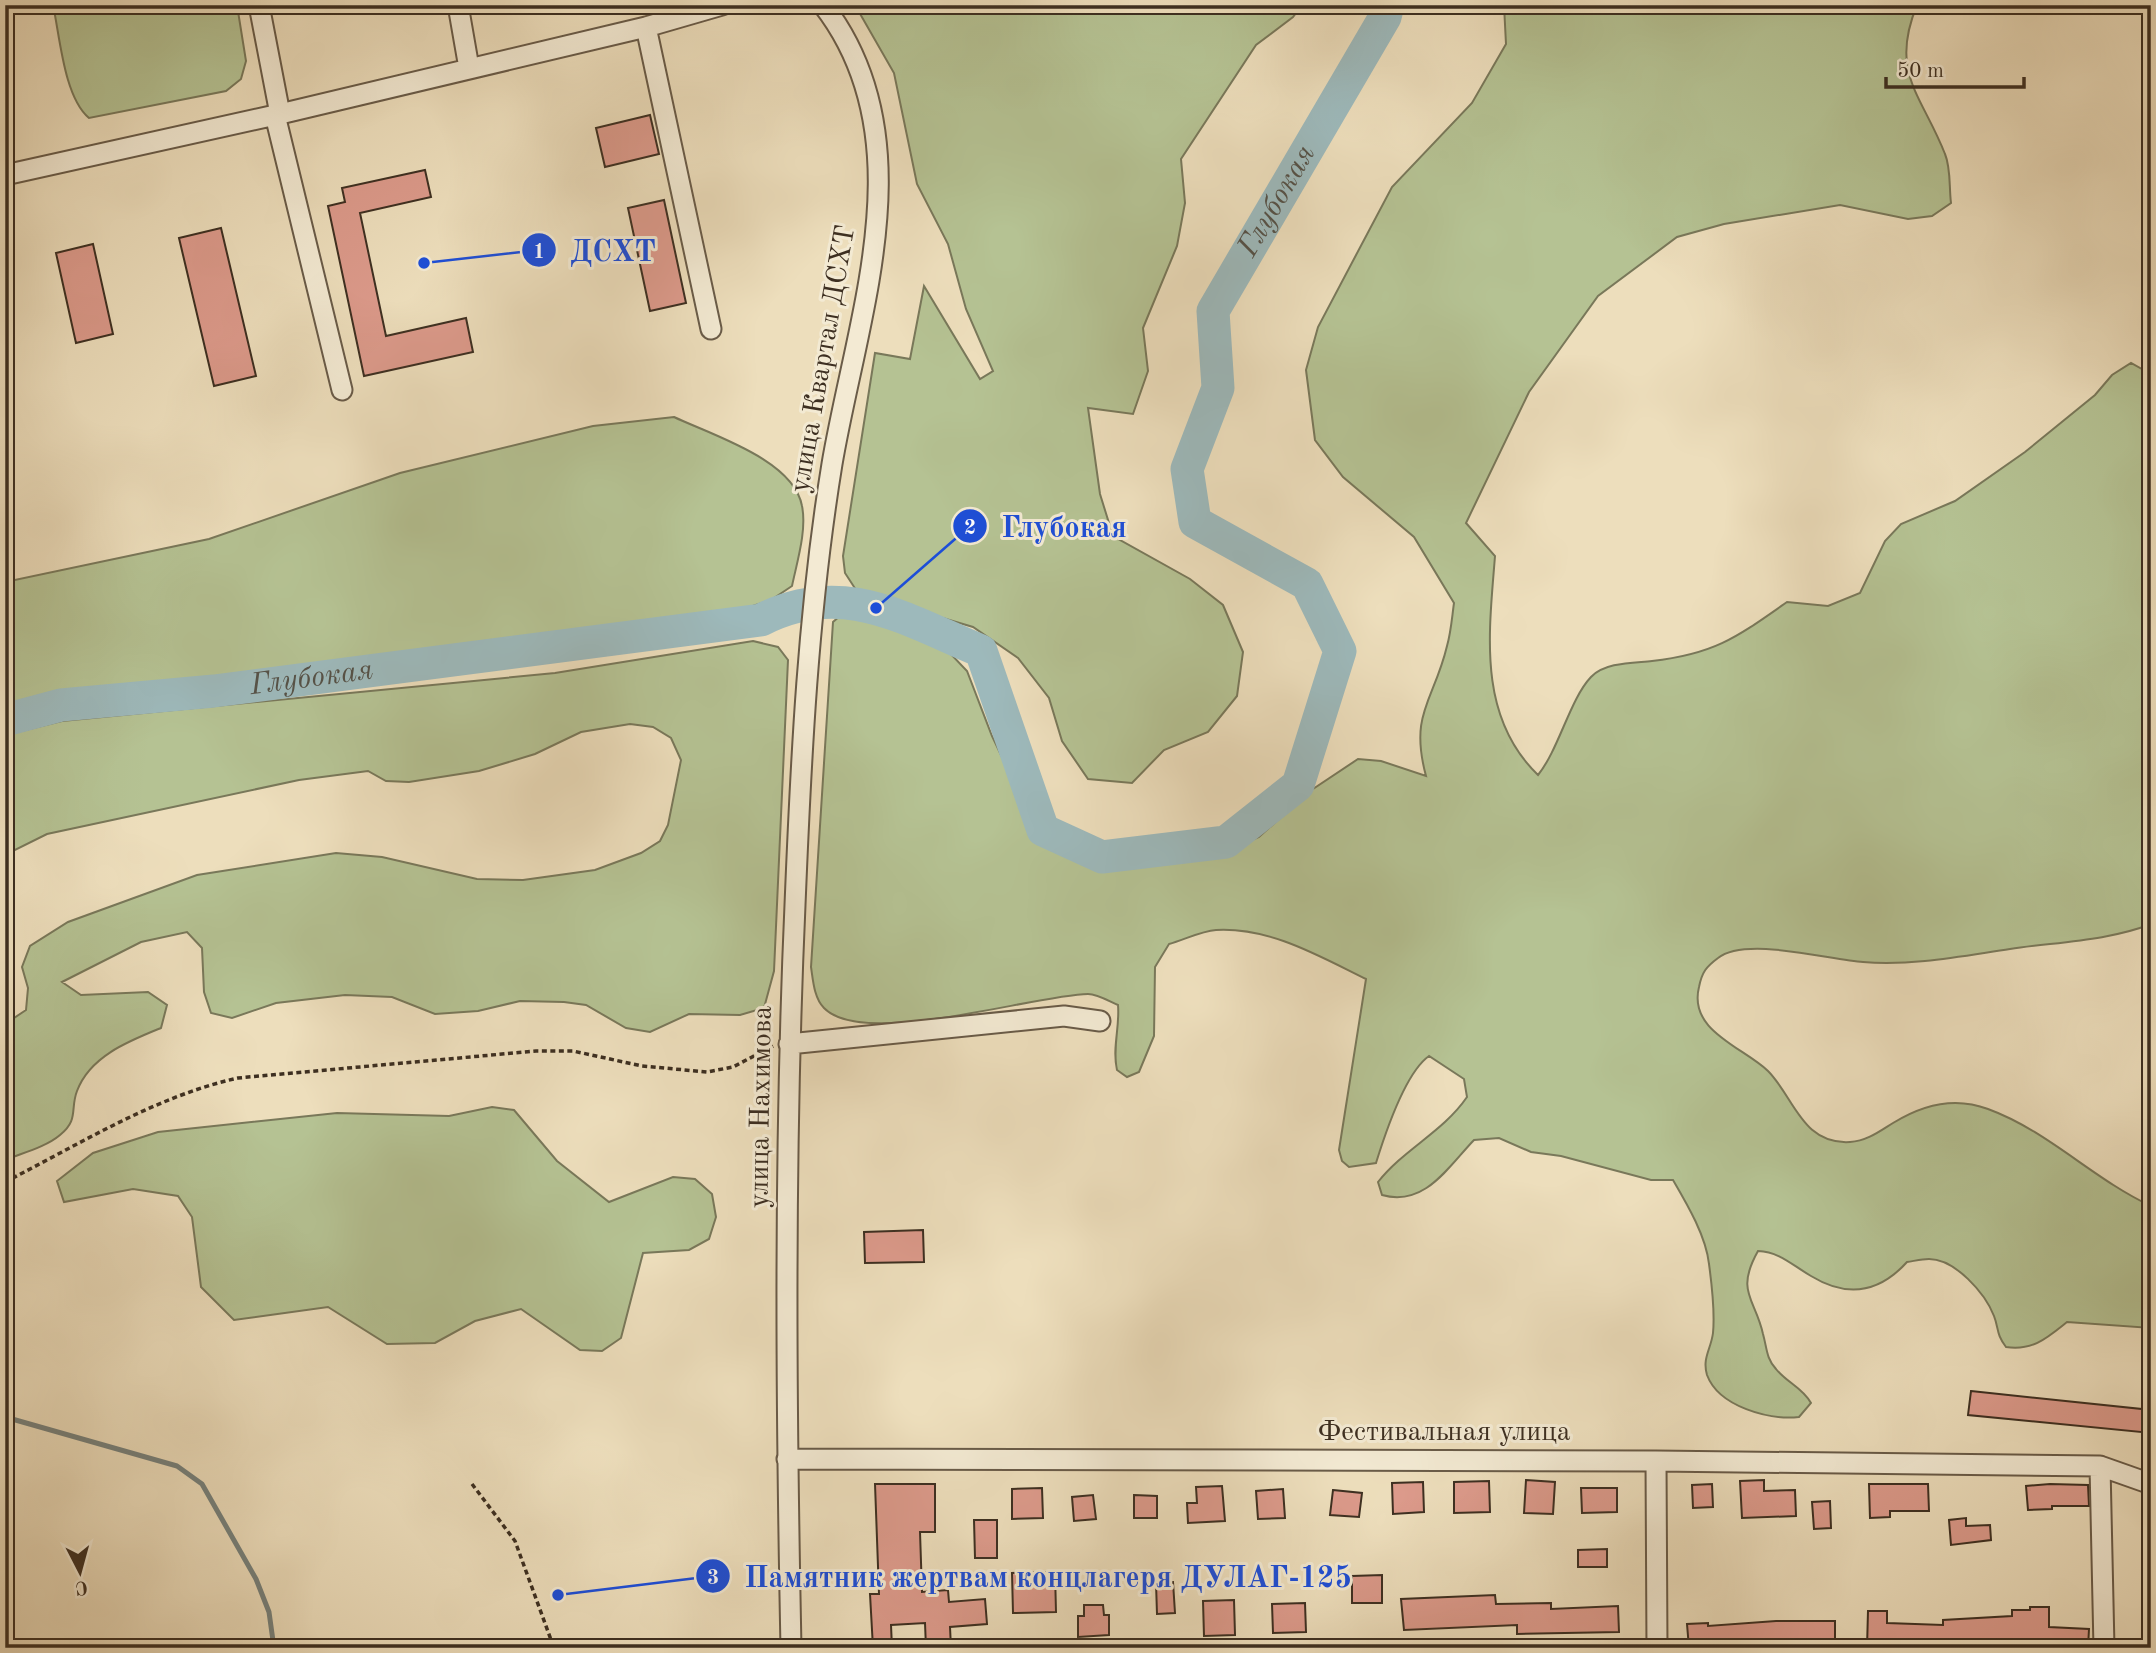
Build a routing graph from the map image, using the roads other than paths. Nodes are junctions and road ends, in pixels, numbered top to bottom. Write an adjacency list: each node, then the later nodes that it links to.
1 (259, 5): 7 (street)
2 (458, 5): 6 (street)
3 (722, 5): 5 (street)
4 (823, 5): 11 (street, улица Квартал ДСХТ)
5 (646, 27): 6 (street); 9 (street)
6 (469, 68): 7 (street)
7 (278, 114): 8 (street); 10 (street)
8 (5, 175)
9 (711, 329)
10 (342, 390)
11 (817, 567): 13 (street, улица Нахимова)
12 (1100, 1021): 13 (street)
13 (789, 1044): 14 (street, улица Нахимова)
14 (787, 1459): 15 (street, Фестивальная улица); 18 (street, улица Нахимова)
15 (1656, 1461): 16 (street, Фестивальная улица); 19 (street)
16 (2100, 1466): 17 (street, Фестивальная улица); 20 (street)
17 (2151, 1484)
18 (791, 1648)
19 (1657, 1648)
20 (2104, 1648)

